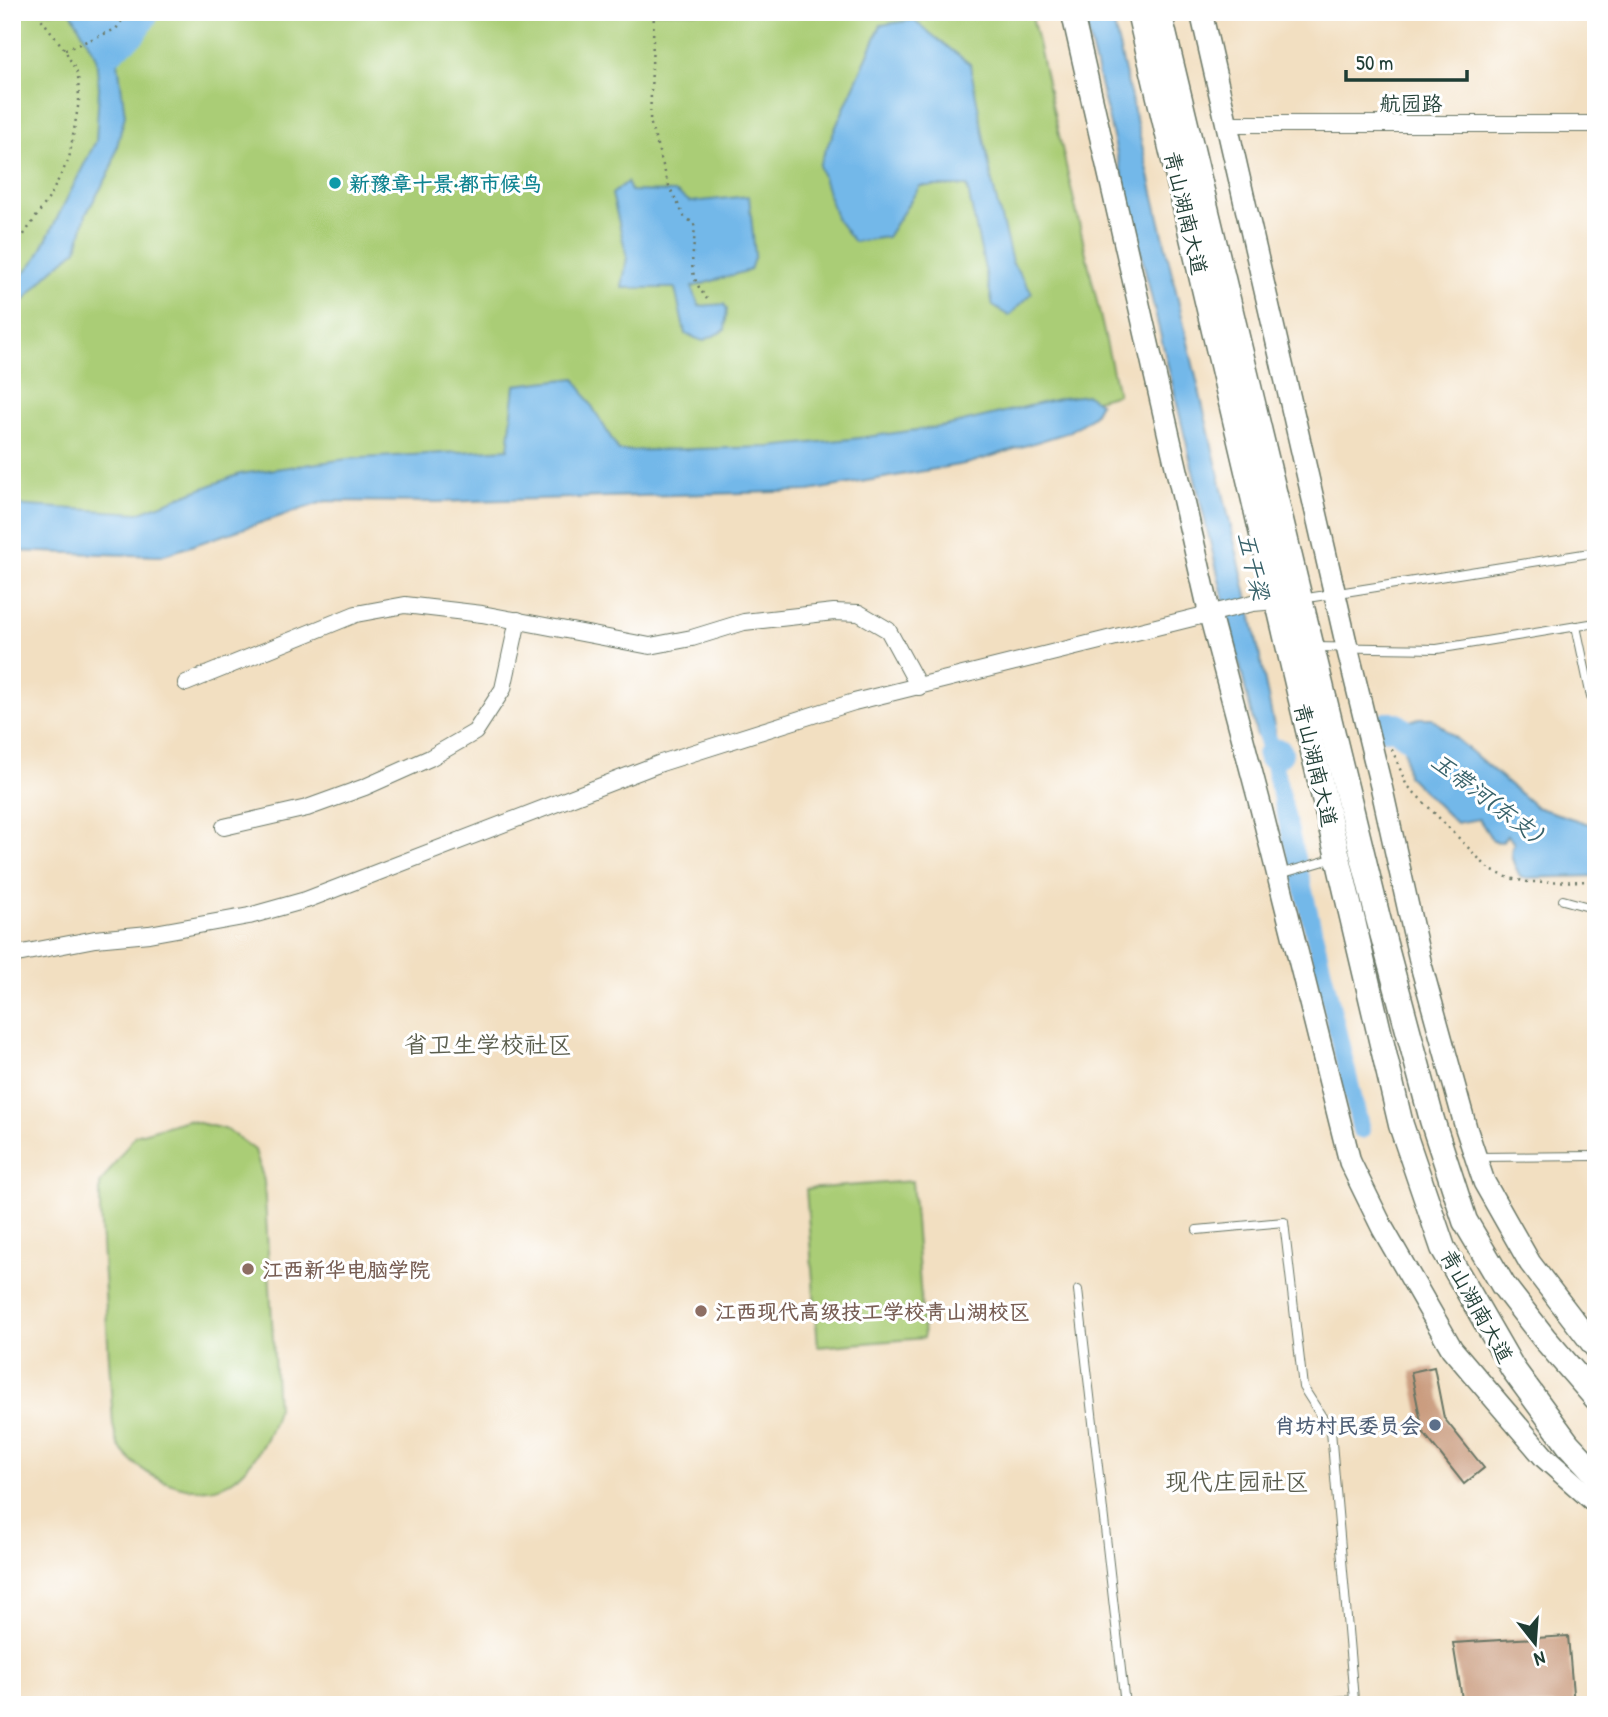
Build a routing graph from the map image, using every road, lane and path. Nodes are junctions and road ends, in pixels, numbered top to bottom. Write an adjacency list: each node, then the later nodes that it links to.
1 (36, 12): 8 (path)
2 (128, 12): 8 (path)
3 (654, 12): 14 (path)
4 (1072, 12): 18 (main road)
5 (1139, 12): 17 (main road, 青山湖南大道)
6 (1160, 12): 17 (main road, 青山湖南大道)
7 (1201, 12): 11 (main road)
8 (65, 50): 13 (path)
9 (12, 58): 10 (path)
10 (12, 104)
11 (1226, 124): 12 (street, 航园路); 16 (main road)
12 (1596, 124)
13 (12, 252)
14 (707, 299)
15 (1596, 552): 16 (lane)
16 (1335, 594): 17 (lane); 23 (main road)
17 (1277, 601): 18 (street); 22 (main road, 青山湖南大道); 29 (main road, 青山湖南大道)
18 (1213, 614): 25 (street); 30 (main road)
19 (518, 620): 24 (street); 25 (street); 28 (street)
20 (1596, 623): 21 (lane)
21 (1576, 626): 23 (lane); 26 (lane)
22 (1312, 647): 23 (lane); 40 (main road, 青山湖南大道)
23 (1347, 648): 36 (main road)
24 (186, 683)
25 (919, 687): 34 (street)
26 (1596, 697)
27 (1389, 740): 31 (path)
28 (224, 827)
29 (1329, 860): 30 (lane); 41 (main road, 青山湖南大道)
30 (1279, 874): 42 (main road)
31 (1596, 881)
32 (1563, 900): 33 (lane)
33 (1596, 909)
34 (12, 955)
35 (1596, 1156): 36 (lane)
36 (1476, 1157): 39 (main road)
37 (1197, 1230): 46 (lane)
38 (1078, 1290): 45 (lane)
39 (1596, 1349)
40 (1596, 1398)
41 (1568, 1444): 42 (street); 43 (main road, 青山湖南大道)
42 (1554, 1465): 44 (main road)
43 (1596, 1474)
44 (1596, 1503)
45 (1125, 1705)
46 (1250, 1705)

